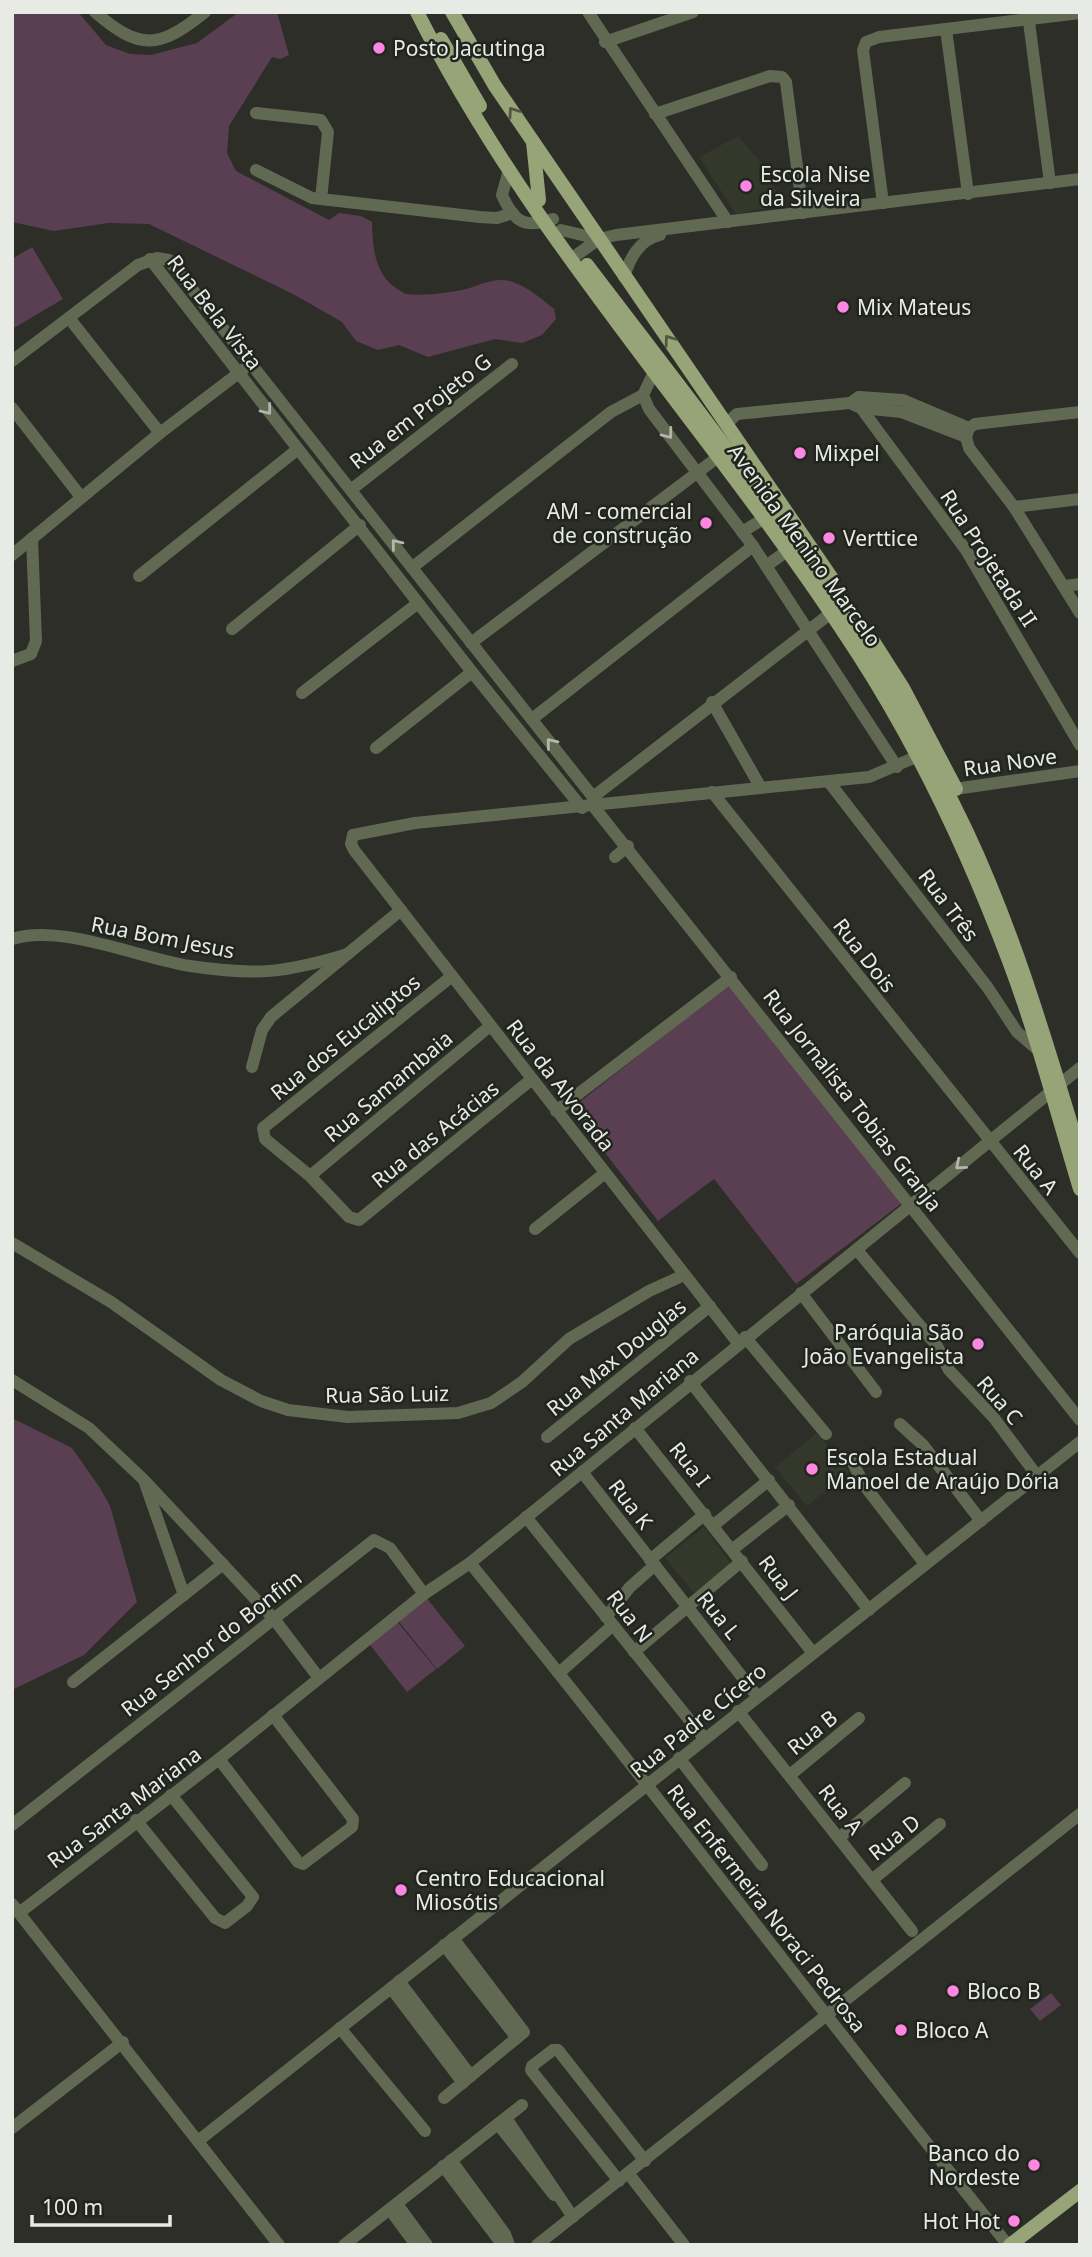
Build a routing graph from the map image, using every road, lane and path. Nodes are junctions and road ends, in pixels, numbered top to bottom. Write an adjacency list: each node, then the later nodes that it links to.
1 (95, 12): 2 (street)
2 (205, 12)
3 (417, 12): 16 (main road, Avenida Menino Marcelo)
4 (428, 12): 21 (main road, Avenida Menino Marcelo)
5 (452, 12): 14 (main road, one-way to 5)
6 (587, 12): 11 (street)
7 (693, 12): 11 (street)
8 (1080, 13): 9 (street)
9 (1029, 16): 10 (street); 18 (street)
10 (946, 29): 19 (street); 22 (street)
11 (606, 42): 13 (street)
12 (256, 113): 20 (street)
13 (655, 114): 24 (street); 25 (street)
14 (533, 141): 21 (main road); 28 (main road)
15 (256, 170): 20 (street)
16 (509, 170): 23 (street); 26 (main road, Avenida Menino Marcelo)
17 (1080, 179): 18 (street)
18 (1050, 183): 19 (street)
19 (968, 194): 22 (street)
20 (321, 199): 23 (street)
21 (538, 200): 26 (main road, Avenida Menino Marcelo)
22 (883, 203): 24 (street)
23 (513, 213): 26 (street)
24 (803, 213): 25 (street)
25 (728, 222): 27 (street)
26 (553, 224): 28 (street); 29 (main road, Avenida Menino Marcelo)
27 (691, 227): 28 (street); 31 (street)
28 (599, 239): 29 (street); 31 (main road)
29 (575, 256): 37 (main road, Avenida Menino Marcelo); 43 (main road, Avenida Menino Marcelo)
30 (150, 259): 32 (street); 34 (street, Rua Bela Vista); 38 (street, Rua Bela Vista)
31 (624, 277): 36 (main road, one-way to 31)
32 (69, 318): 33 (street); 46 (street)
33 (12, 361)
34 (250, 364): 38 (street); 50 (street, Rua Bela Vista)
35 (512, 364): 50 (street, Rua em Projeto G)
36 (688, 365): 43 (main road); 44 (main road)
37 (654, 372): 39 (street); 48 (main road, Avenida Menino Marcelo)
38 (238, 373): 46 (street); 47 (street, Rua Bela Vista, one-way to 47)
39 (643, 395): 49 (street, one-way to 49); 62 (street)
40 (857, 403): 44 (street); 45 (street); 81 (street, Rua Projetada II)
41 (12, 408): 52 (street)
42 (1080, 412): 45 (street)
43 (699, 415): 48 (main road, Avenida Menino Marcelo)
44 (726, 424): 48 (main road); 77 (main road)
45 (967, 432): 54 (street)
46 (160, 433): 52 (street)
47 (298, 449): 51 (street, Rua Bela Vista); 64 (street)
48 (721, 451): 49 (street); 55 (main road, Avenida Menino Marcelo); 80 (main road, Avenida Menino Marcelo)
49 (697, 471): 57 (street); 72 (street)
50 (349, 485): 51 (street, Rua em Projeto G); 62 (street, Rua Bela Vista, one-way to 50)
51 (334, 491): 56 (street, Rua Bela Vista)
52 (81, 497): 58 (street)
53 (1080, 499): 54 (street)
54 (1014, 507): 66 (street)
55 (763, 519): 57 (street); 61 (main road, Avenida Menino Marcelo)
56 (360, 525): 67 (street, Rua Bela Vista); 71 (street)
57 (742, 532): 59 (street)
58 (32, 538): 60 (street); 74 (street)
59 (753, 546): 63 (street); 79 (street)
60 (14, 550)
61 (787, 551): 63 (street); 68 (main road, Avenida Menino Marcelo)
62 (414, 566): 72 (street, Rua Bela Vista)
63 (766, 566): 70 (street)
64 (139, 576)
65 (1080, 584): 66 (street)
66 (1065, 586): 69 (street)
67 (418, 603): 73 (street, Rua Bela Vista); 76 (street)
68 (831, 613): 70 (street); 83 (main road, Avenida Menino Marcelo)
69 (1080, 613)
70 (809, 628): 78 (street); 84 (street)
71 (232, 629)
72 (467, 638): 73 (street); 79 (street, Rua Bela Vista)
73 (450, 644): 75 (street, Rua Bela Vista)
74 (12, 662)
75 (472, 672): 82 (street); 90 (street, Rua Bela Vista)
76 (302, 693)
77 (909, 699): 80 (main road); 88 (main road)
78 (712, 702): 87 (street); 90 (street)
79 (532, 719): 90 (street, Rua Bela Vista, one-way to 79)
80 (909, 722): 88 (main road, Avenida Menino Marcelo)
81 (1080, 745)
82 (376, 748)
83 (916, 757): 84 (street); 99 (main road, Avenida Menino Marcelo)
84 (897, 766): 86 (street)
85 (1080, 771): 88 (street, Rua Nove)
86 (829, 782): 87 (street); 99 (street, Rua Três)
87 (761, 788): 89 (street)
88 (952, 789): 103 (main road, Avenida Menino Marcelo)
89 (712, 792): 90 (street); 105 (street, Rua Dois)
90 (590, 804): 91 (street, Rua Jornalista Tobias Granja); 93 (street, Rua da Alvorada)
91 (628, 846): 92 (street); 97 (street, Rua Jornalista Tobias Granja)
92 (615, 857)
93 (401, 910): 95 (street); 96 (street, Rua da Alvorada)
94 (12, 939): 95 (street, Rua Bom Jesus)
95 (348, 954): 100 (street)
96 (452, 976): 98 (street, Rua da Alvorada); 108 (street, Rua dos Eucaliptos)
97 (731, 977): 104 (street); 110 (street, Rua Jornalista Tobias Granja)
98 (490, 1026): 102 (street, Rua da Alvorada); 108 (street, Rua Samambaia)
99 (1039, 1051): 103 (main road, Avenida Menino Marcelo)
100 (252, 1067)
101 (1080, 1068): 103 (street, Rua Santa Mariana)
102 (532, 1079): 104 (street, Rua da Alvorada); 108 (street, Rua das Acácias)
103 (1055, 1088): 105 (street, Rua Santa Mariana); 106 (main road, Avenida Menino Marcelo); 109 (main road, Avenida Menino Marcelo)
104 (556, 1111): 107 (street, Rua da Alvorada)
105 (989, 1141): 110 (street, Rua Santa Mariana, one-way to 110); 114 (street, Rua A)
106 (1080, 1154)
107 (605, 1173): 111 (street); 115 (street, Rua da Alvorada)
108 (310, 1176)
109 (1080, 1189)
110 (912, 1205): 113 (street, Rua Santa Mariana); 122 (street, Rua Jornalista Tobias Granja)
111 (535, 1229)
112 (12, 1243): 115 (street, Rua São Luiz)
113 (857, 1250): 116 (street, Rua Santa Mariana); 130 (street, Rua C)
114 (1080, 1253)
115 (684, 1275): 117 (street, Rua da Alvorada)
116 (801, 1293): 118 (street, Rua Santa Mariana); 121 (street)
117 (710, 1306): 118 (street, Rua da Alvorada); 126 (street, Rua Max Douglas)
118 (742, 1340): 120 (street, Rua Santa Mariana); 125 (street, Rua da Alvorada)
119 (12, 1380): 131 (street)
120 (690, 1381): 124 (street, Rua Santa Mariana); 132 (street)
121 (876, 1392)
122 (1080, 1420)
123 (900, 1424): 136 (street)
124 (635, 1428): 129 (street, Rua Santa Mariana); 134 (street, Rua I)
125 (826, 1434)
126 (547, 1437)
127 (1080, 1442): 130 (street, Rua Padre Cícero)
128 (852, 1461): 143 (street)
129 (582, 1472): 135 (street, Rua Santa Mariana); 141 (street, Rua K)
130 (1038, 1477): 136 (street, Rua Padre Cícero)
131 (144, 1480): 142 (street); 145 (street)
132 (769, 1480): 133 (street); 137 (street)
133 (789, 1505): 138 (street); 147 (street)
134 (705, 1514): 137 (street, Rua I); 141 (street)
135 (526, 1517): 140 (street, Rua Santa Mariana); 149 (street, Rua N)
136 (981, 1521): 143 (street, Rua Padre Cícero)
137 (714, 1525): 138 (street, Rua J)
138 (733, 1549): 139 (street, Rua J)
139 (742, 1560): 146 (street); 151 (street, Rua J)
140 (470, 1563): 144 (street, Rua Santa Mariana); 152 (street, Rua Enfermeira Noraci Pedrosa)
141 (652, 1563): 146 (street, Rua L); 149 (street)
142 (223, 1564): 145 (street); 148 (street)
143 (925, 1564): 147 (street, Rua Padre Cícero)
144 (424, 1594): 148 (street, Rua Senhor do Bonfim); 153 (street, Rua Santa Mariana)
145 (184, 1595): 154 (street)
146 (687, 1606): 150 (street); 155 (street, Rua L)
147 (869, 1610): 151 (street, Rua Padre Cícero)
148 (274, 1619): 153 (street); 169 (street, Rua Senhor do Bonfim)
149 (610, 1621): 150 (street, Rua N); 152 (street)
150 (634, 1652): 159 (street, Rua N)
151 (813, 1653): 155 (street, Rua Padre Cícero)
152 (559, 1673): 164 (street, Rua Enfermeira Noraci Pedrosa)
153 (319, 1678): 157 (street, Rua Santa Mariana)
154 (73, 1682)
155 (757, 1696): 156 (street, Rua Padre Cícero)
156 (738, 1711): 159 (street, Rua Padre Cícero); 162 (street, Rua A)
157 (272, 1715): 161 (street, Rua Santa Mariana); 161 (street, Rua Santa Mariana)
158 (859, 1718): 162 (street, Rua B)
159 (704, 1738): 160 (street, Rua Padre Cícero)
160 (679, 1758): 164 (street, Rua Padre Cícero); 171 (street)
161 (219, 1759): 165 (street, Rua Santa Mariana)
162 (790, 1775): 170 (street, Rua A)
163 (905, 1783): 170 (street)
164 (646, 1786): 175 (street, Rua Padre Cícero); 177 (street, Rua Enfermeira Noraci Pedrosa)
165 (171, 1795): 167 (street, Rua Santa Mariana); 167 (street)
166 (1080, 1814): 177 (street)
167 (136, 1820): 173 (street, Rua Santa Mariana)
168 (940, 1824): 172 (street, Rua D)
169 (12, 1825)
170 (839, 1838): 172 (street, Rua A)
171 (762, 1865)
172 (872, 1880): 174 (street, Rua A)
173 (16, 1908): 179 (street)
174 (912, 1931)
175 (448, 1941): 176 (street, Rua Padre Cícero); 180 (street)
176 (395, 1984): 178 (street, Rua Padre Cícero); 180 (street)
177 (826, 2015): 187 (street); 201 (street, Rua Enfermeira Noraci Pedrosa)
178 (340, 2028): 185 (street); 186 (street, Rua Padre Cícero)
179 (123, 2042): 184 (street); 186 (street)
180 (467, 2079): 181 (street)
181 (444, 2098)
182 (523, 2105): 183 (street)
183 (502, 2121): 188 (street); 193 (street)
184 (12, 2128)
185 (425, 2131)
186 (198, 2141): 194 (street)
187 (645, 2161): 189 (street); 189 (street)
188 (447, 2163): 192 (street); 198 (street)
189 (624, 2177): 193 (street); 200 (street)
190 (1080, 2191): 201 (main road)
191 (1080, 2203): 202 (main road)
192 (393, 2207): 195 (street); 196 (street); 197 (street)
193 (573, 2217): 199 (street)
194 (279, 2245)
195 (344, 2245)
196 (416, 2245)
197 (426, 2245)
198 (508, 2245)
199 (537, 2245)
200 (684, 2245)
201 (1009, 2245)
202 (1025, 2245)

